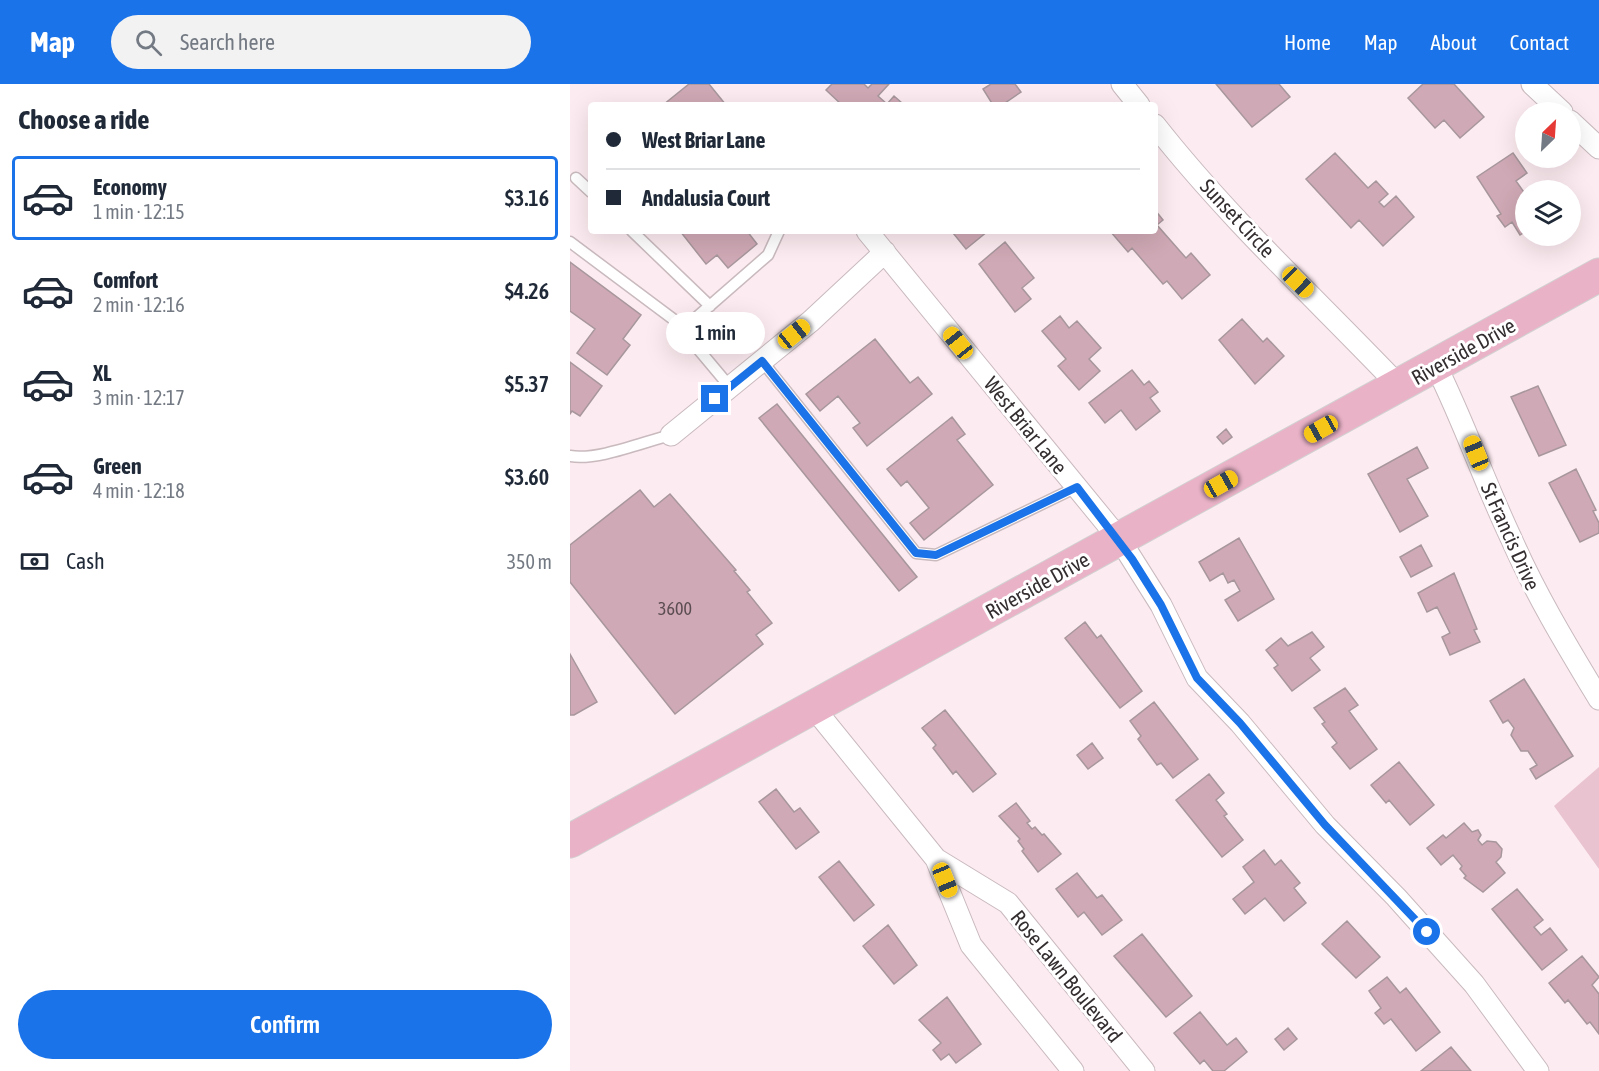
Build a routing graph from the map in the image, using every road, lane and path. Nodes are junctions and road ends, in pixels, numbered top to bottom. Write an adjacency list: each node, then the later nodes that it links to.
1 (1122, 84): 3 (street)
2 (1532, 84): 4 (street)
3 (1137, 102)
4 (1551, 102)
5 (1158, 128): 20 (street, Sunset Circle)
6 (1581, 131): 7 (street)
7 (1599, 148)
8 (576, 178): 9 (lane)
9 (588, 189)
10 (635, 234): 16 (lane)
11 (778, 234): 16 (lane)
12 (870, 234): 14 (street, West Briar Lane)
13 (570, 243): 17 (lane)
14 (885, 252): 18 (street); 24 (street, West Briar Lane)
15 (1599, 275): 19 (main road, Riverside Drive)
16 (710, 306): 17 (lane)
17 (682, 330): 21 (lane)
18 (762, 361): 21 (street); 24 (lane)
19 (1436, 366): 20 (main road, Riverside Drive); 26 (street, St Francis Drive)
20 (1399, 386): 25 (main road, Riverside Drive)
21 (730, 387): 22 (street)
22 (671, 435): 23 (lane)
23 (570, 456)
24 (1077, 487): 25 (street, West Briar Lane)
25 (1120, 540): 27 (main road, Riverside Drive); 32 (street, West Briar Lane)
26 (1599, 699)
27 (813, 707): 28 (main road, Riverside Drive); 29 (street, Rose Lawn Boulevard)
28 (570, 841)
29 (936, 859): 30 (street); 31 (street, Rose Lawn Boulevard)
30 (1073, 1071)
31 (1144, 1071)
32 (1538, 1071)

